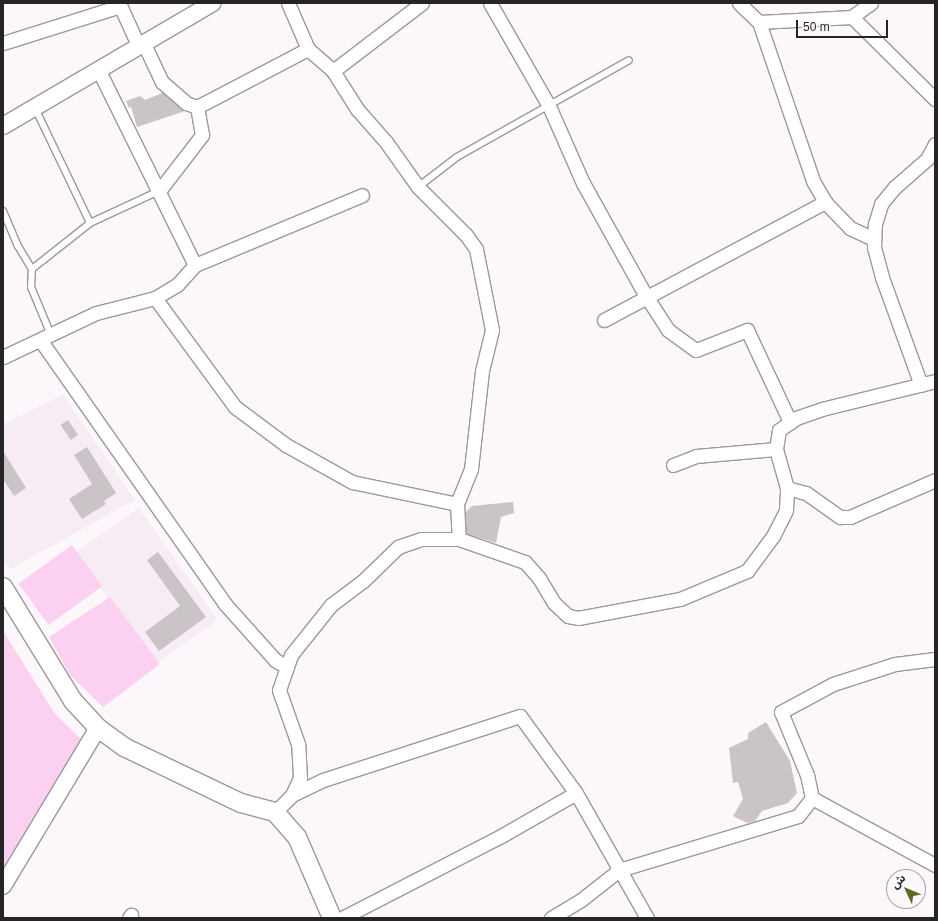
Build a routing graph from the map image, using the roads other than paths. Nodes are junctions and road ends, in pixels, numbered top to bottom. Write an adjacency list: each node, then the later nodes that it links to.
1 (214, 3): 11 (street)
2 (288, 3): 12 (street)
3 (422, 3): 15 (street)
4 (490, 3): 17 (street)
5 (738, 3): 9 (street)
6 (871, 3): 8 (street)
7 (120, 4): 10 (street); 11 (street)
8 (852, 17): 9 (street); 16 (street)
9 (759, 22): 25 (street)
10 (3, 43)
11 (142, 46): 14 (street); 18 (street)
12 (308, 49): 15 (street); 18 (street)
13 (629, 60): 17 (lane)
14 (99, 71): 19 (street); 23 (street)
15 (333, 71): 22 (street)
16 (935, 99)
17 (549, 106): 22 (lane); 31 (street)
18 (197, 107): 23 (street)
19 (35, 108): 20 (street); 27 (lane)
20 (3, 126)
21 (935, 144): 28 (street)
22 (418, 187): 43 (street)
23 (159, 191): 27 (lane); 29 (street)
24 (362, 195): 29 (street)
25 (825, 202): 28 (street); 31 (street)
26 (3, 211): 30 (lane)
27 (90, 223): 30 (lane)
28 (874, 239): 37 (street)
29 (195, 265): 32 (street)
30 (32, 268): 34 (lane)
31 (646, 296): 33 (street); 38 (street)
32 (155, 298): 34 (street); 43 (street)
33 (604, 320)
34 (46, 338): 35 (street); 47 (street)
35 (3, 357)
36 (935, 381): 37 (street)
37 (921, 385): 38 (street)
38 (790, 422): 39 (street)
39 (776, 449): 40 (street); 42 (street)
40 (673, 466)
41 (935, 480): 42 (street)
42 (787, 488): 44 (street)
43 (457, 504): 44 (street)
44 (459, 539): 47 (street)
45 (3, 586): 48 (main road)
46 (935, 660): 51 (street)
47 (287, 667): 50 (street)
48 (98, 728): 52 (main road); 55 (street)
49 (576, 793): 50 (street); 54 (street); 57 (street)
50 (292, 795): 52 (street)
51 (812, 798): 53 (street); 54 (street)
52 (275, 812): 56 (main road)
53 (935, 865)
54 (620, 870): 58 (street); 59 (street)
55 (3, 886)
56 (332, 918)
57 (342, 918)
58 (551, 918)
59 (647, 918)

